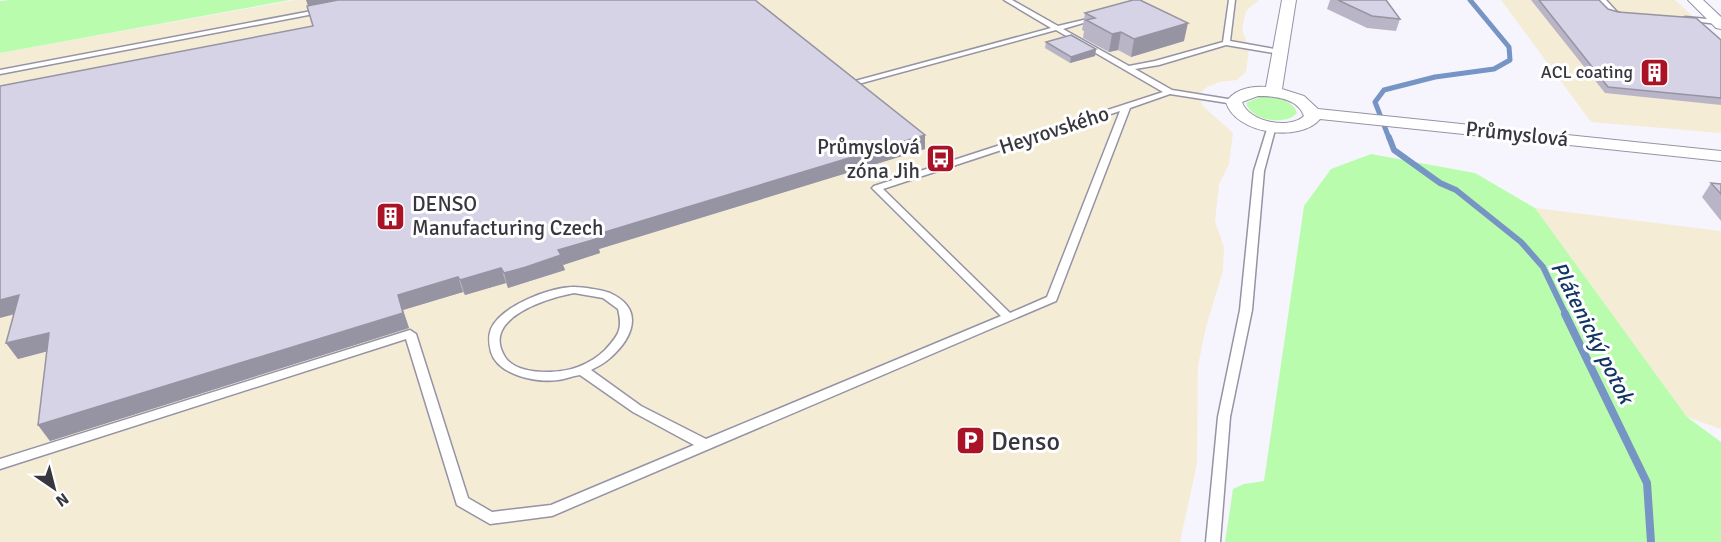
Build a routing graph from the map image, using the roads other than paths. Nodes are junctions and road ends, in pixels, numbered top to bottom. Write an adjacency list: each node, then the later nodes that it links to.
1 (1007, 0): 11 (lane)
2 (1232, 0): 12 (lane)
3 (1289, 0): 13 (street)
4 (1602, 0): 8 (lane)
5 (1695, 0): 10 (street)
6 (335, 9): 15 (lane)
7 (1110, 14): 11 (lane)
8 (1627, 15)
9 (1672, 18): 10 (lane)
10 (1719, 23)
11 (1056, 28): 14 (lane); 16 (lane)
12 (1226, 43): 13 (lane); 14 (lane)
13 (1280, 52): 18 (street)
14 (1128, 68): 17 (lane)
15 (0, 72)
16 (859, 81)
17 (1170, 92): 19 (lane, Heyrovského); 20 (lane, Heyrovského)
18 (1273, 92): 19 (street); 21 (street)
19 (1234, 102): 22 (street)
20 (1126, 107): 24 (lane); 24 (lane, Heyrovského)
21 (1313, 113): 22 (street); 23 (street, Průmyslová)
22 (1272, 126): 28 (lane)
23 (1721, 156)
24 (1009, 318): 26 (lane)
25 (582, 370): 25 (lane); 26 (lane)
26 (706, 445): 27 (lane)
27 (0, 464)
28 (1213, 542)

